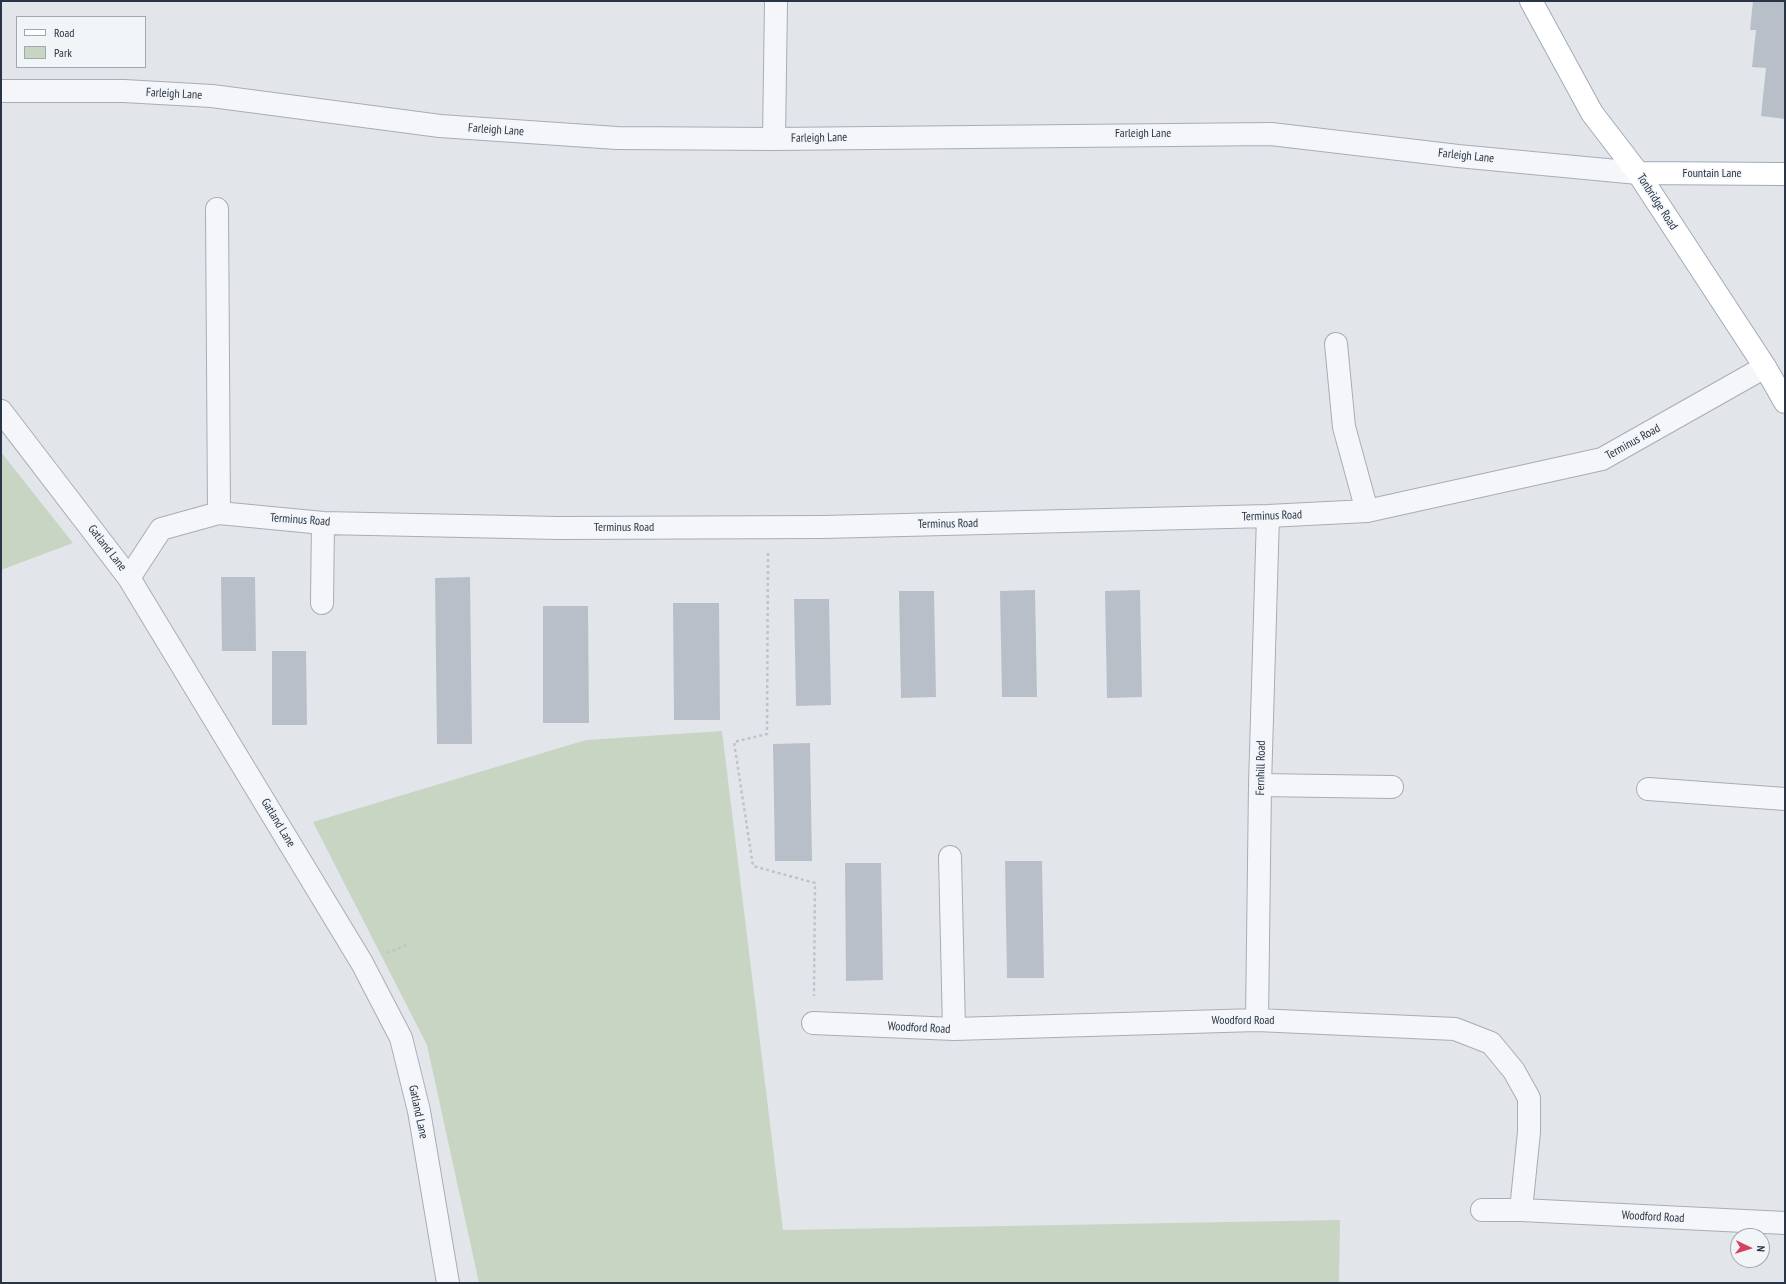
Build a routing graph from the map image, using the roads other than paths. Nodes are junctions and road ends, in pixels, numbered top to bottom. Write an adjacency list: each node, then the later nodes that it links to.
1 (776, 1): 4 (street)
2 (1531, 1): 5 (main road, Tonbridge Road)
3 (1, 91): 4 (street, Farleigh Lane)
4 (774, 139): 5 (street, Farleigh Lane)
5 (1638, 173): 6 (main road, Fountain Lane); 9 (main road, Tonbridge Road)
6 (1785, 174)
7 (217, 209): 13 (street)
8 (1336, 344): 12 (street)
9 (1765, 367): 10 (main road, Tonbridge Road); 12 (street, Terminus Road)
10 (1785, 402)
11 (1, 411): 16 (street, Gatland Lane)
12 (1367, 511): 14 (street, Terminus Road)
13 (219, 513): 15 (street, Terminus Road); 16 (street, Terminus Road)
14 (1268, 516): 15 (street, Terminus Road); 18 (street, Fernhill Road)
15 (323, 523): 17 (street)
16 (129, 578): 29 (street, Gatland Lane)
17 (322, 603)
18 (1260, 785): 19 (street); 23 (street, Fernhill Road)
19 (1392, 787)
20 (1648, 789): 21 (street)
21 (1785, 799)
22 (950, 857): 25 (street)
23 (1257, 1020): 25 (street, Woodford Road); 27 (street, Woodford Road)
24 (813, 1023): 25 (street, Woodford Road)
25 (954, 1029)
26 (1482, 1210): 27 (street, Woodford Road)
27 (1521, 1210): 28 (street, Woodford Road)
28 (1785, 1223)
29 (448, 1283)

